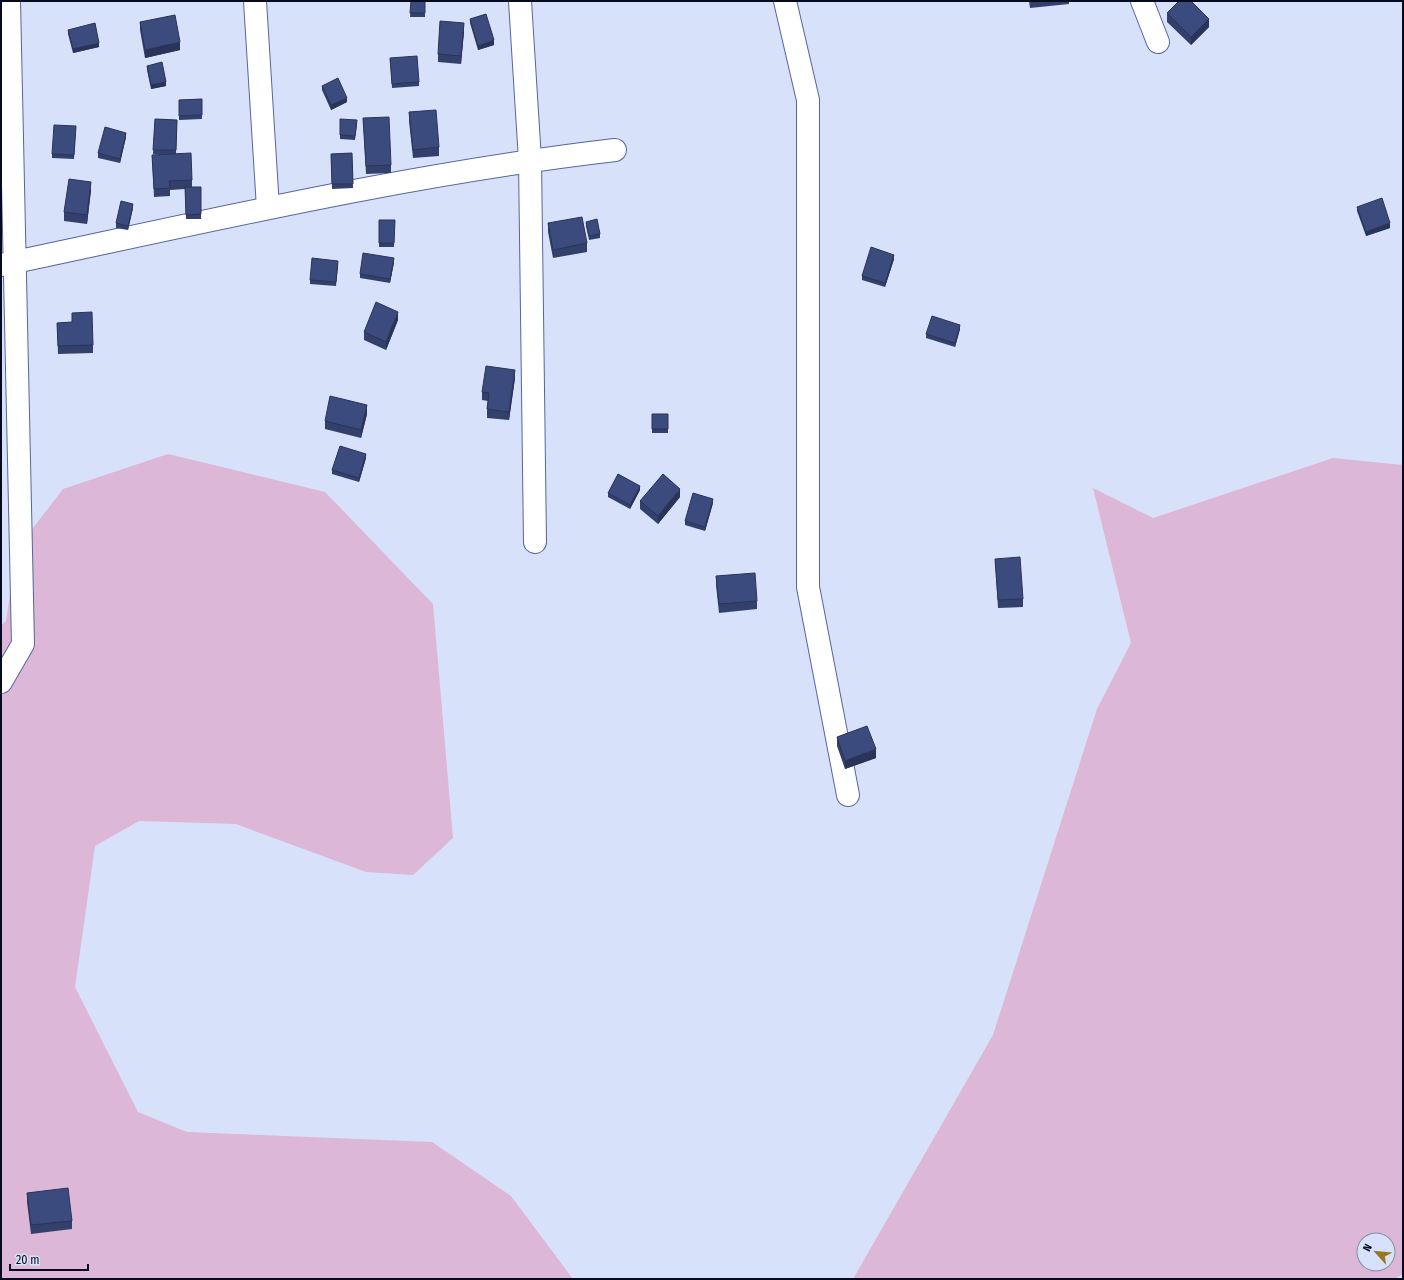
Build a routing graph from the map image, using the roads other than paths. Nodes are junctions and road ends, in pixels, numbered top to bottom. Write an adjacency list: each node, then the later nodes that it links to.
1 (9, 1): 10 (street)
2 (255, 1): 9 (street)
3 (520, 1): 8 (street)
4 (785, 1): 13 (street)
5 (1142, 1): 6 (street)
6 (1158, 42)
7 (615, 150): 8 (street)
8 (530, 160): 9 (street); 11 (street)
9 (268, 208): 10 (street)
10 (7, 264): 12 (street)
11 (535, 542)
12 (1, 682)
13 (848, 795)

